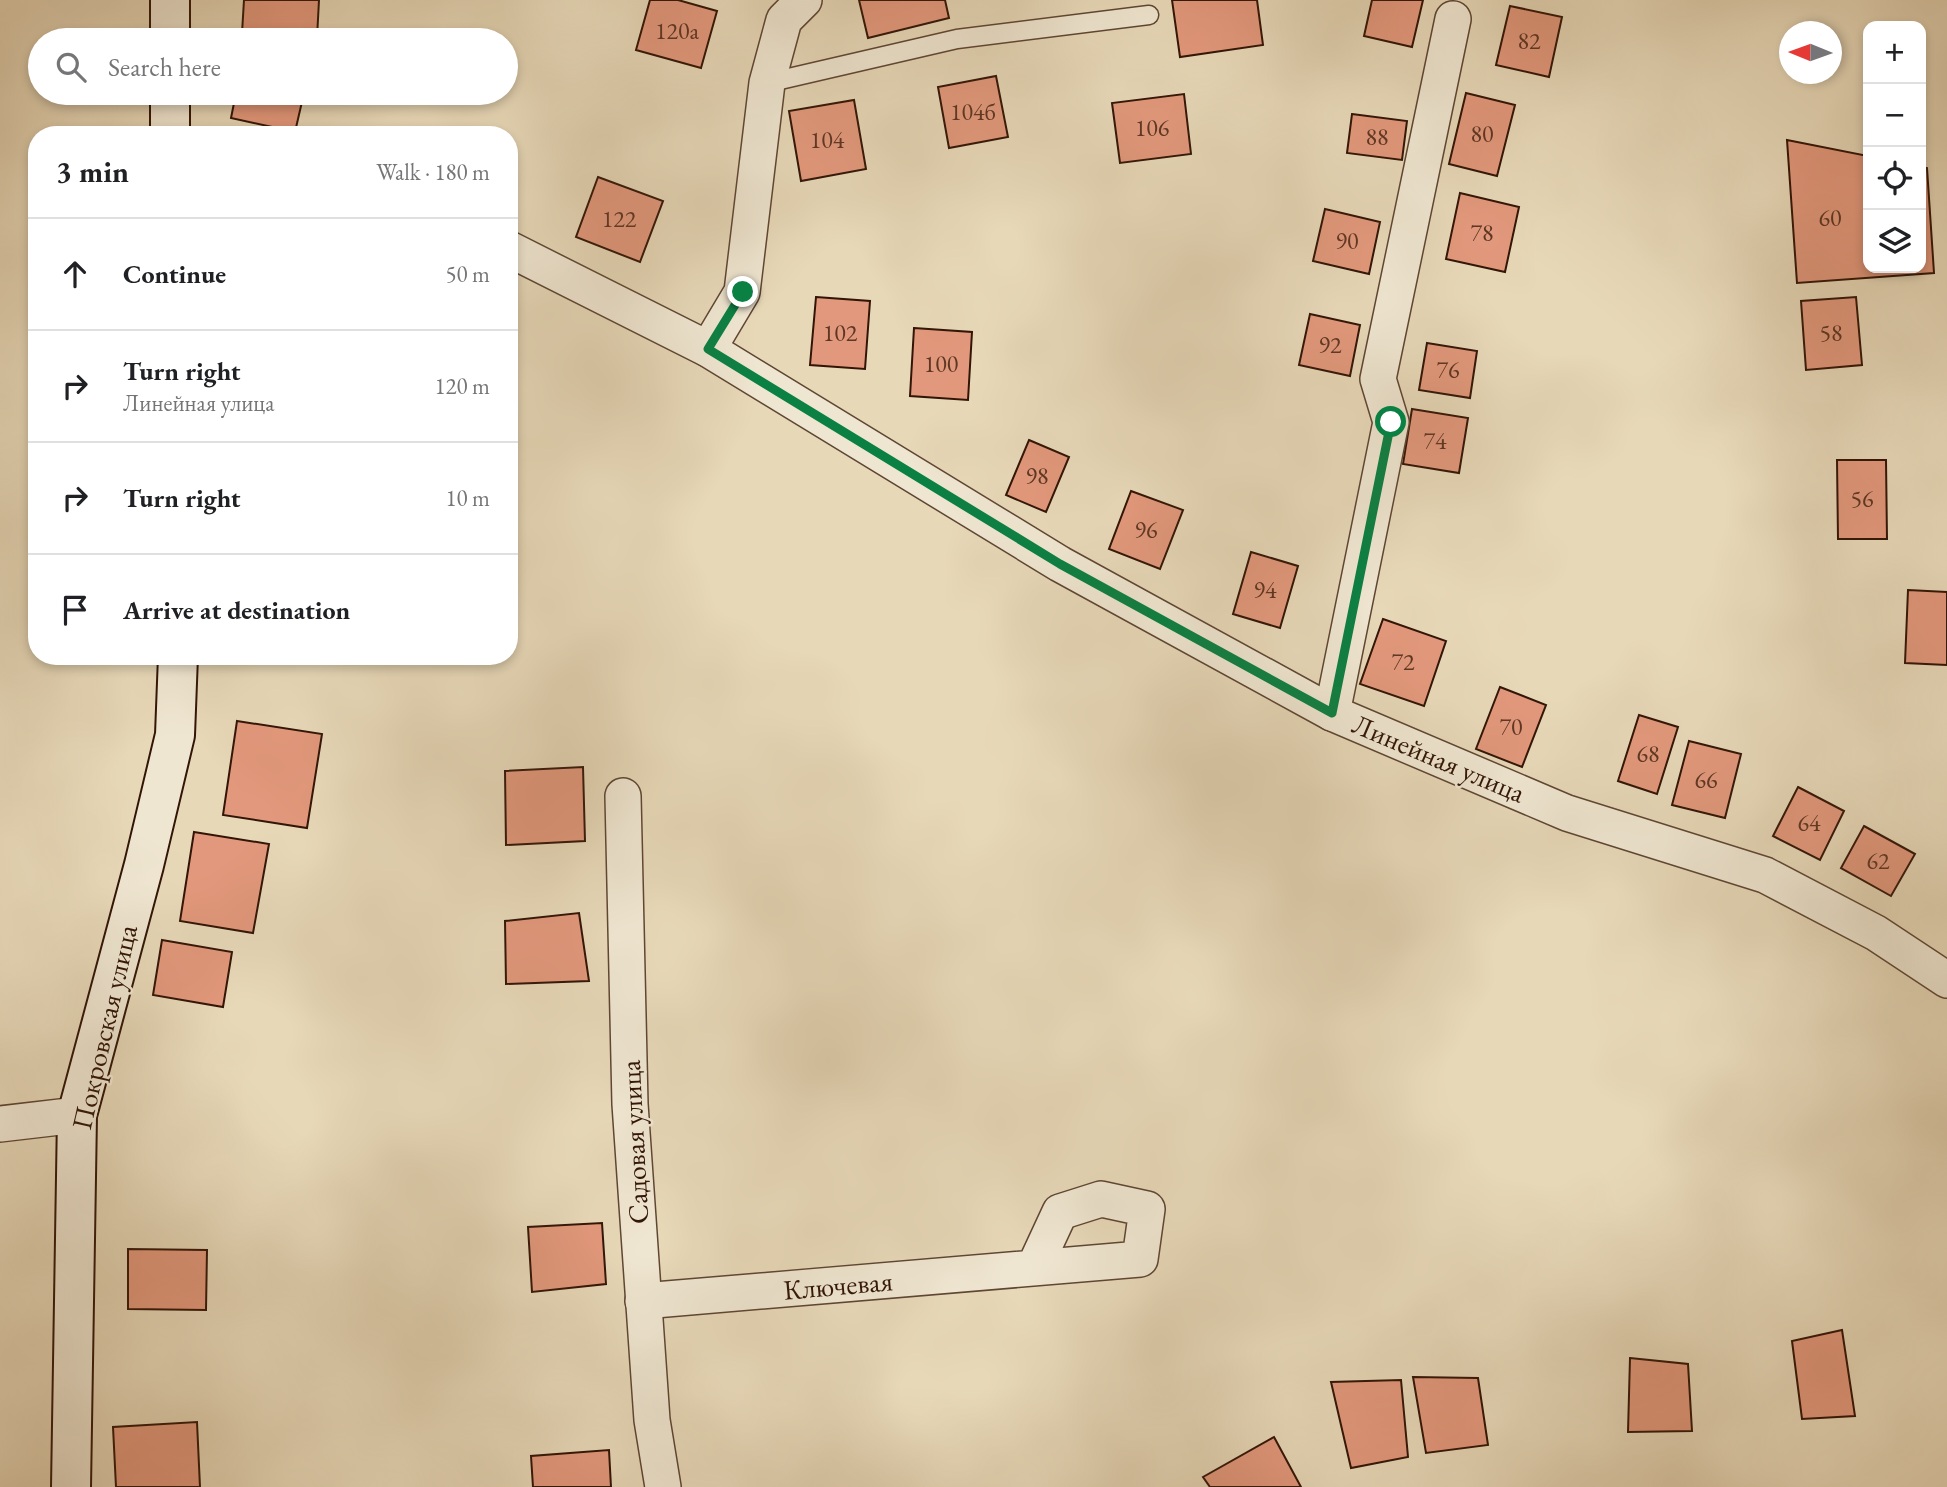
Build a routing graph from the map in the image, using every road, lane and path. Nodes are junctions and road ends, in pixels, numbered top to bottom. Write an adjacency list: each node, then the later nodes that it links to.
1 (170, 0): 5 (street)
2 (804, 0): 6 (street)
3 (1149, 15): 6 (lane)
4 (1452, 19): 12 (street)
5 (170, 28)
6 (767, 83): 10 (street)
7 (170, 105): 8 (street)
8 (170, 126)
9 (518, 254): 10 (street, Линейная улица)
10 (708, 349): 12 (street, Линейная улица)
11 (178, 665): 15 (street, Покровская улица)
12 (1332, 713): 14 (street, Линейная улица)
13 (623, 796): 18 (street, Садовая улица)
14 (1947, 980)
15 (77, 1115): 16 (street); 19 (street, Покровская улица)
16 (0, 1124)
17 (1034, 1268): 18 (street, Ключевая)
18 (643, 1301): 20 (street, Садовая улица)
19 (71, 1487)
20 (663, 1487)

